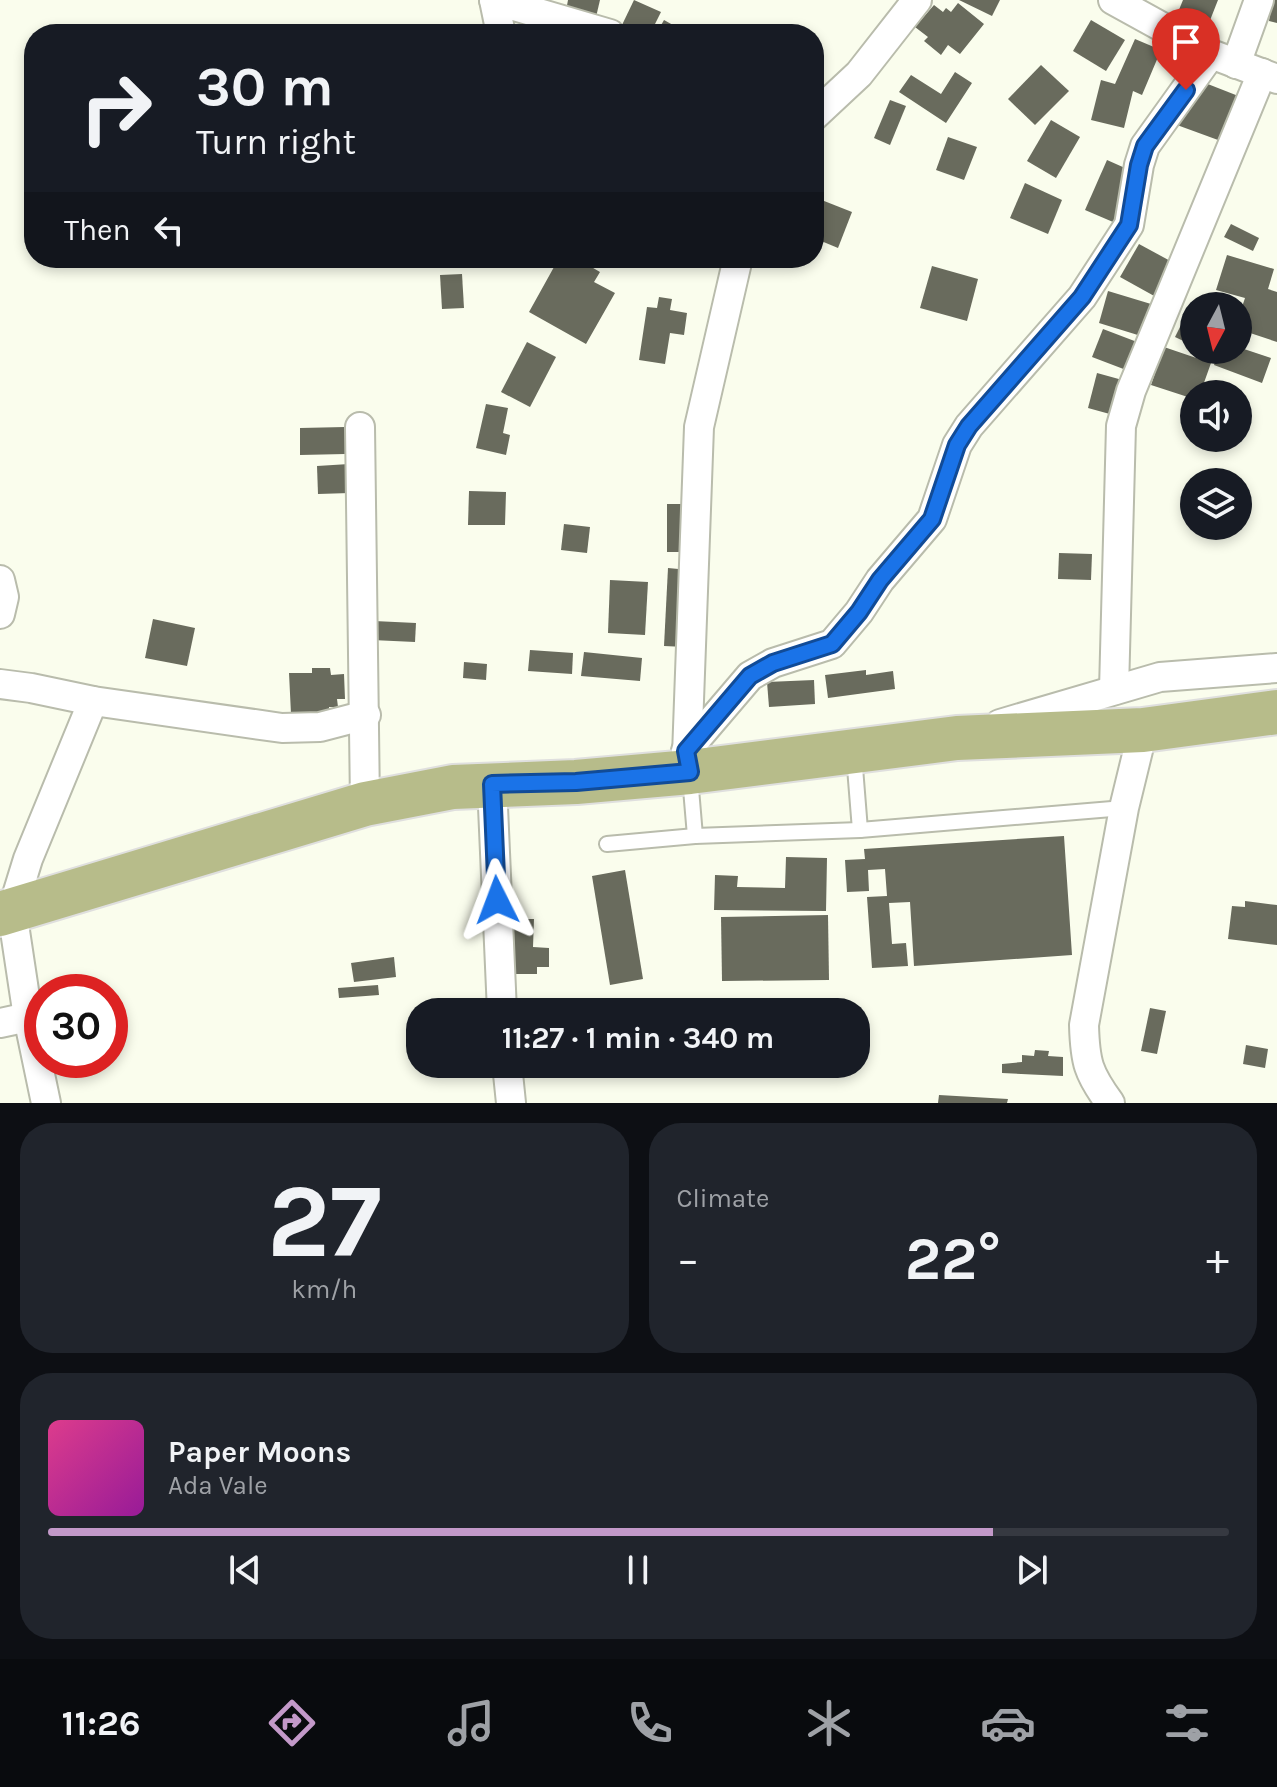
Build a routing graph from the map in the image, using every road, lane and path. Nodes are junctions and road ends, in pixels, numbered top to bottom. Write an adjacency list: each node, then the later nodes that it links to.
1 (494, 0): 5 (street); 6 (street)
2 (917, 0): 8 (street)
3 (1113, 0): 7 (street)
4 (1259, 0): 7 (street)
5 (499, 24)
6 (576, 24)
7 (1247, 68): 15 (street); 22 (street)
8 (824, 107)
9 (736, 268): 22 (street)
10 (360, 427): 18 (street)
11 (0, 580): 12 (street)
12 (0, 614)
13 (1277, 668): 15 (street)
14 (0, 684): 16 (street)
15 (1114, 690): 20 (street)
16 (93, 701): 18 (street); 29 (street)
17 (1277, 712): 19 (main road)
18 (366, 715): 24 (street)
19 (1143, 730): 20 (main road); 25 (street)
20 (957, 738): 21 (main road)
21 (853, 751): 22 (main road); 26 (lane)
22 (688, 761): 23 (main road); 27 (lane)
23 (492, 784): 24 (main road); 31 (street)
24 (365, 804): 29 (main road)
25 (1124, 808): 26 (lane); 38 (street)
26 (860, 830): 27 (lane)
27 (695, 836): 28 (lane)
28 (607, 844)
29 (6, 912): 30 (street)
30 (24, 998)
31 (501, 998)
32 (24, 1018): 33 (street)
33 (0, 1023)
34 (41, 1078): 36 (street)
35 (508, 1078): 37 (street)
36 (46, 1103)
37 (511, 1103)
38 (1110, 1103)

